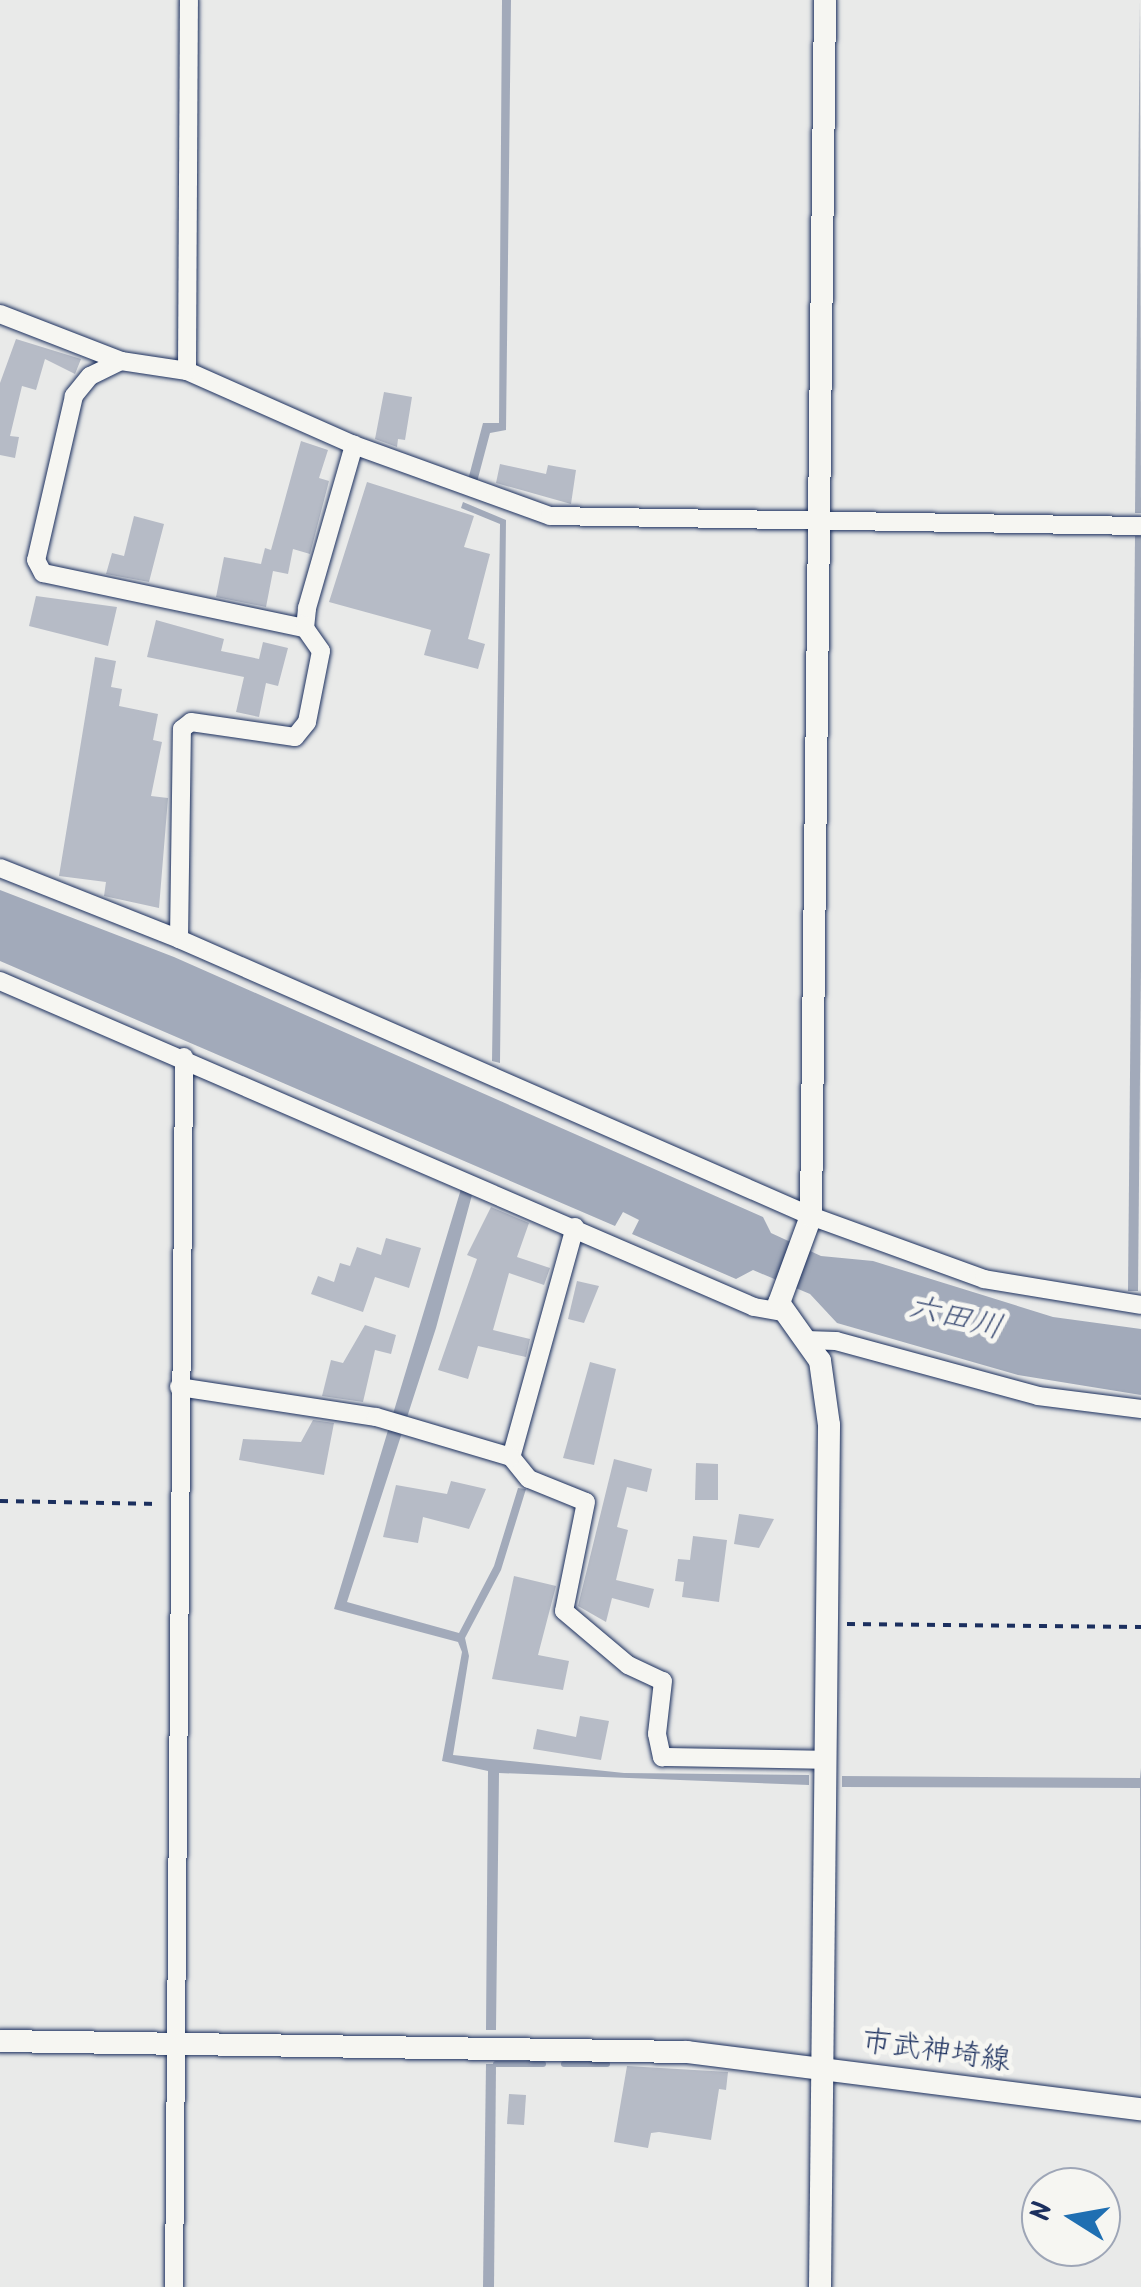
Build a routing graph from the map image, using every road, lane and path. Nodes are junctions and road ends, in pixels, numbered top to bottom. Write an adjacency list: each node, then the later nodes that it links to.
1 (190, 0): 5 (street)
2 (825, 0): 7 (street)
3 (0, 314): 4 (street)
4 (121, 361): 5 (street); 9 (street)
5 (187, 371): 6 (street)
6 (354, 445): 7 (street); 9 (street)
7 (822, 522): 8 (street); 14 (street)
8 (1141, 526)
9 (305, 628): 11 (street)
10 (0, 868): 11 (street)
11 (179, 939): 14 (street)
12 (0, 982): 13 (street)
13 (184, 1057): 15 (street); 19 (street)
14 (812, 1216): 16 (street); 17 (street)
15 (574, 1228): 16 (street); 21 (street)
16 (781, 1302): 18 (street)
17 (1141, 1305)
18 (806, 1340): 20 (street); 24 (street)
19 (179, 1387): 21 (street); 23 (street)
20 (1141, 1409)
21 (511, 1456): 26 (street)
22 (0, 1501): 23 (path)
23 (179, 1504): 28 (street)
24 (828, 1624): 25 (path); 26 (street)
25 (1140, 1627)
26 (826, 1760): 29 (street)
27 (0, 2040): 28 (street)
28 (176, 2042): 29 (street); 31 (street)
29 (822, 2067): 30 (street, 市武神埼線); 32 (street, 市武神埼線)
30 (1141, 2109)
31 (174, 2287)
32 (820, 2287)

